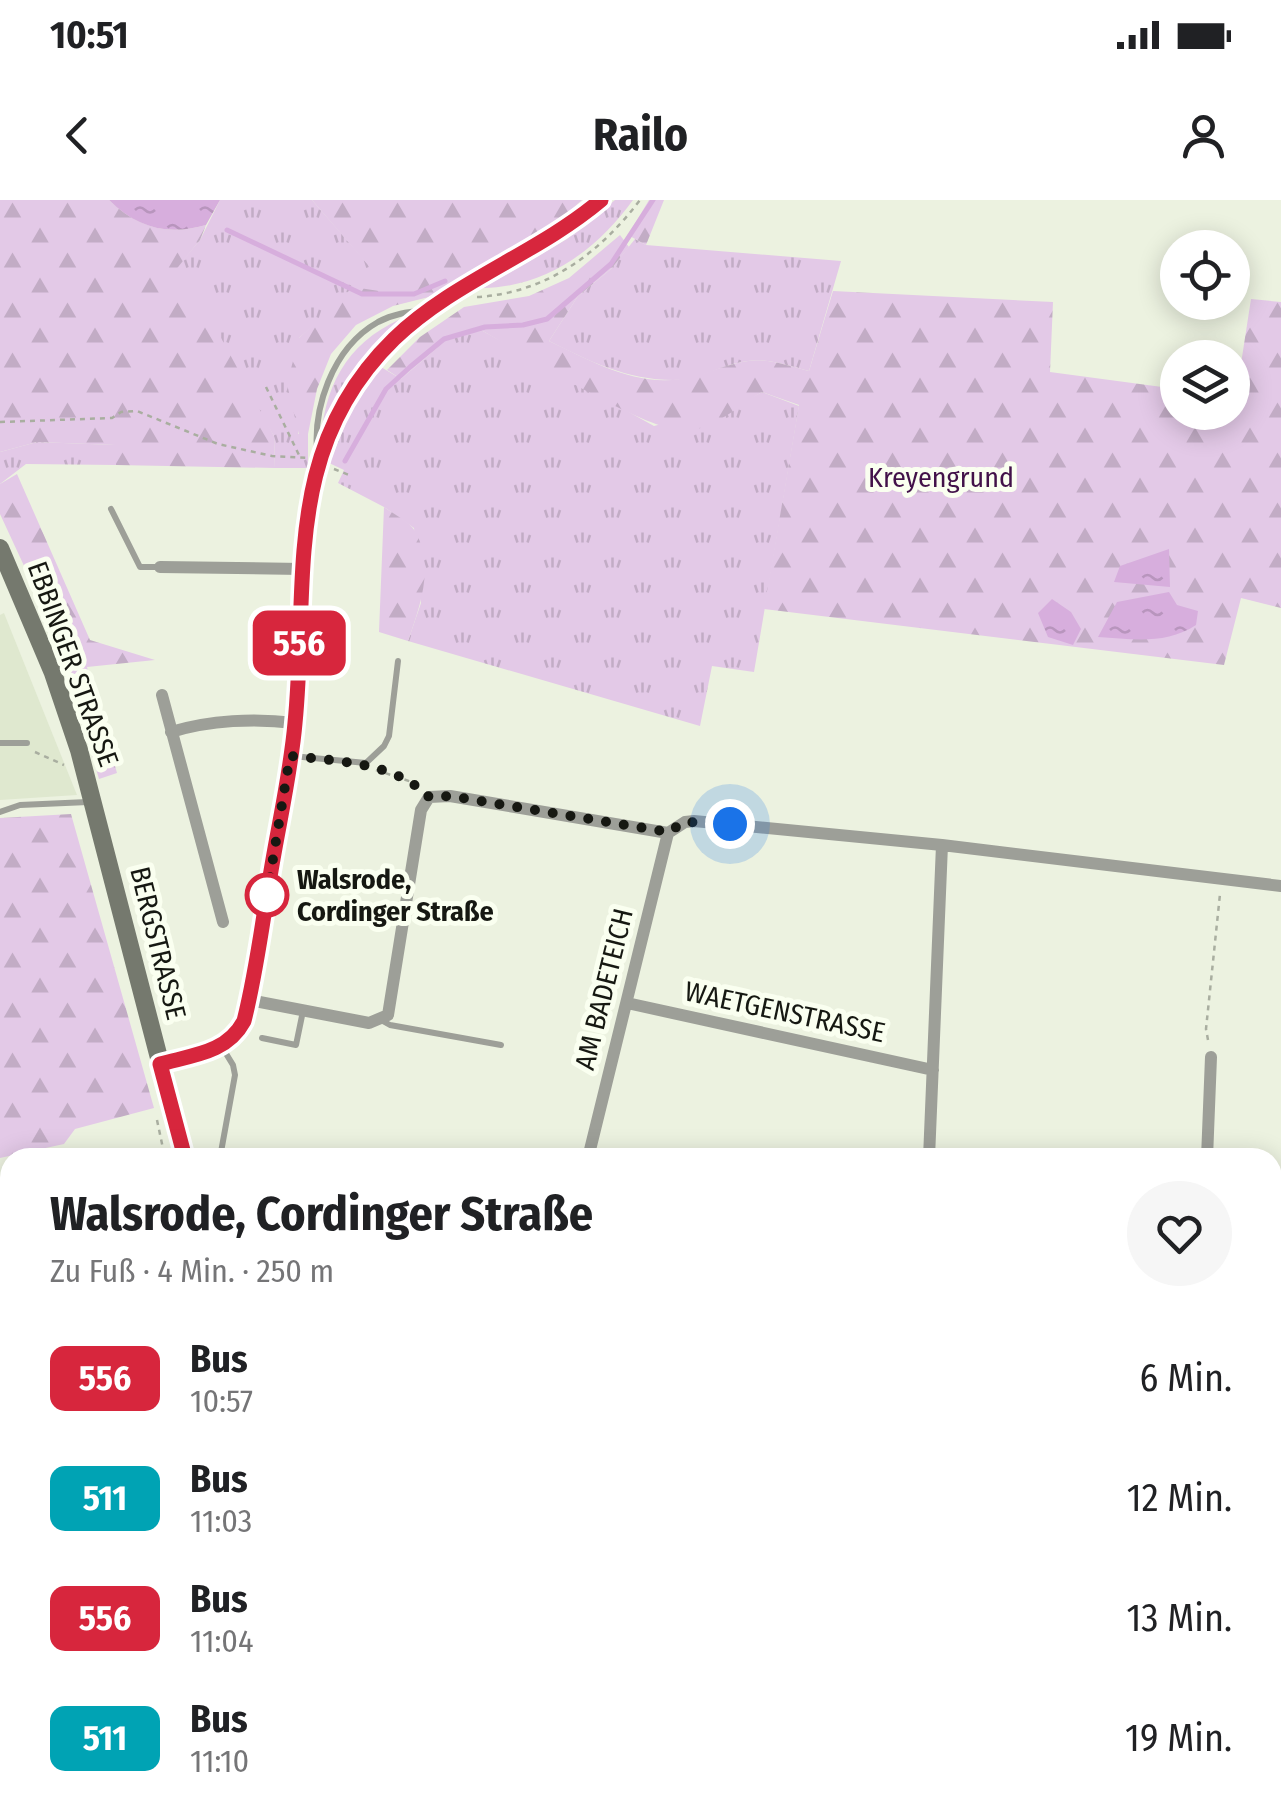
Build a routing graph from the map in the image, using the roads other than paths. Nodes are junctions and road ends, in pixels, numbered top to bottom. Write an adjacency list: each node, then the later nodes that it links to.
1 (600, 200): 2 (street)
2 (430, 310): 3 (street); 3 (lane)
3 (318, 461): 7 (street)
4 (111, 509): 6 (lane)
5 (0, 548): 15 (main road, EBBINGER STRASSE)
6 (160, 567): 7 (street)
7 (302, 568): 10 (street)
8 (398, 661): 14 (lane)
9 (162, 695): 11 (street)
10 (295, 723): 11 (street); 14 (street)
11 (171, 732): 20 (street)
12 (0, 743): 13 (lane)
13 (26, 743)
14 (290, 756): 21 (street)
15 (93, 800): 16 (lane); 29 (main road, BERGSTRASSE)
16 (0, 812)
17 (668, 832): 18 (street); 22 (street, AM BADETEICH); 24 (street)
18 (942, 846): 19 (street); 30 (street)
19 (1281, 886)
20 (223, 922)
21 (250, 1000): 23 (street); 27 (street)
22 (627, 1003): 30 (street, WAETGENSTRASSE); 33 (street, AM BADETEICH)
23 (303, 1010): 24 (street); 25 (lane)
24 (381, 1020): 26 (lane)
25 (262, 1038)
26 (501, 1045)
27 (222, 1047): 29 (street); 32 (lane)
28 (1211, 1056): 35 (street)
29 (160, 1064): 31 (main road, BERGSTRASSE)
30 (933, 1070): 34 (street)
31 (181, 1148)
32 (222, 1148)
33 (591, 1148)
34 (929, 1148)
35 (1207, 1148)

